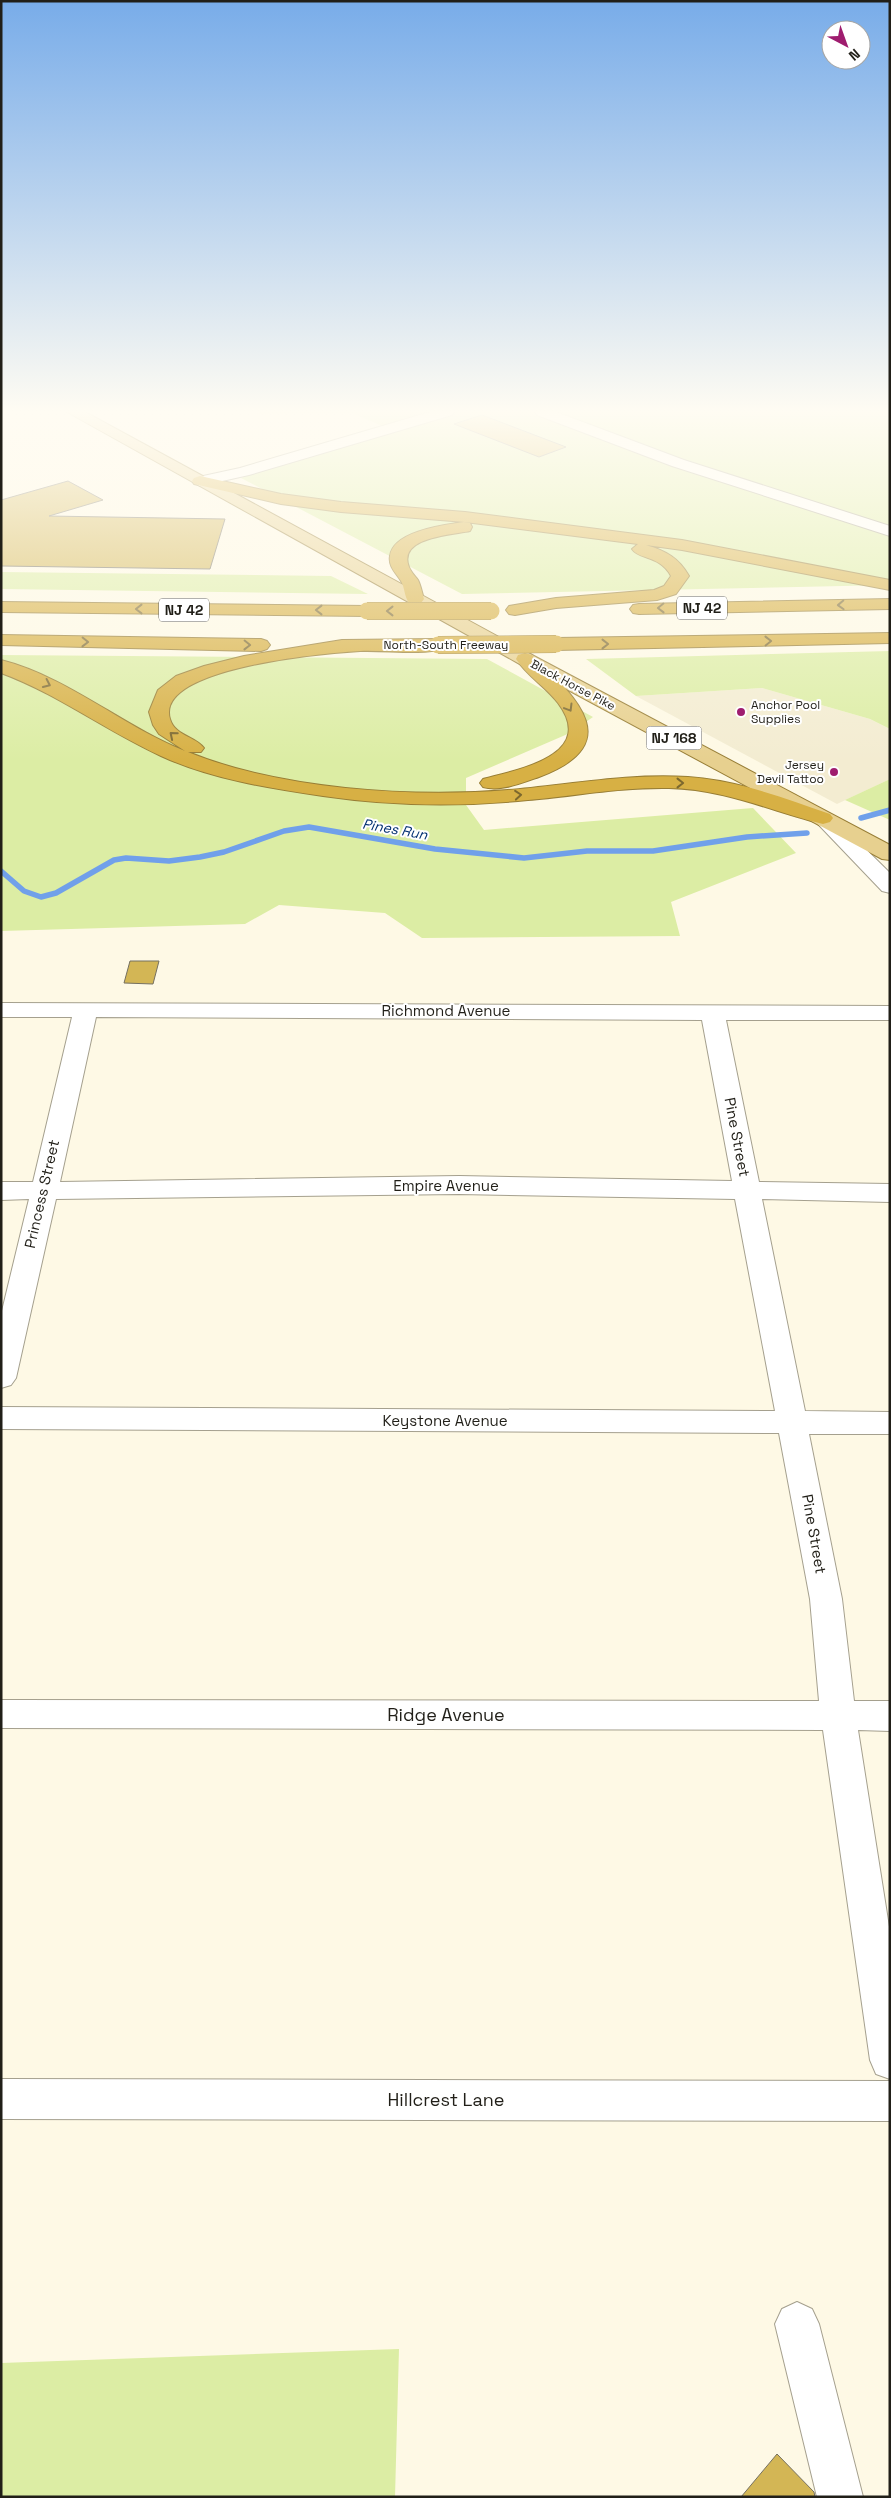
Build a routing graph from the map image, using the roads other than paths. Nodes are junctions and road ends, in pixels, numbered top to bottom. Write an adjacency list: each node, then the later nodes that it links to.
1 (287, 529): 6 (main road, Black Horse Pike / NJ 168)
2 (456, 529): 6 (highway)
3 (488, 529): 9 (highway)
4 (554, 529): 5 (highway)
5 (890, 585)
6 (415, 599): 13 (main road, Black Horse Pike / NJ 168)
7 (890, 604): 9 (highway, NJ 42, one-way to 9)
8 (1, 607): 9 (highway, NJ 42, one-way to 8, bridge)
9 (515, 610)
10 (890, 638): 12 (highway, North-South Freeway / NJ 42, one-way to 10, bridge)
11 (1, 640): 12 (highway, North-South Freeway / NJ 42, one-way to 12)
12 (358, 646): 13 (highway, one-way to 12)
13 (524, 659): 15 (main road, Black Horse Pike / NJ 168)
14 (1, 666): 15 (highway, one-way to 15)
15 (823, 818): 16 (main road, Black Horse Pike / NJ 168); 17 (street)
16 (890, 854)
17 (890, 886)
18 (1, 1010): 19 (street, Richmond Avenue)
19 (86, 1010): 20 (street, Richmond Avenue); 24 (street, Princess Street)
20 (713, 1013): 21 (street, Richmond Avenue); 22 (street, Pine Street)
21 (890, 1013)
22 (748, 1190): 24 (street, Empire Avenue); 25 (street, Empire Avenue); 28 (street, Pine Street)
23 (1, 1191): 24 (street, Empire Avenue)
24 (42, 1191): 26 (street, Princess Street)
25 (890, 1193)
26 (1, 1378)
27 (1, 1418): 28 (street, Keystone Avenue)
28 (794, 1422): 29 (street, Keystone Avenue); 31 (street, Pine Street)
29 (890, 1423)
30 (1, 1714): 31 (street, Ridge Avenue)
31 (838, 1715): 32 (street, Ridge Avenue); 33 (street, Pine Street)
32 (890, 1716)
33 (890, 2060)
34 (1, 2099): 35 (street, Hillcrest Lane)
35 (890, 2101)
36 (797, 2324): 37 (street)
37 (840, 2497)

